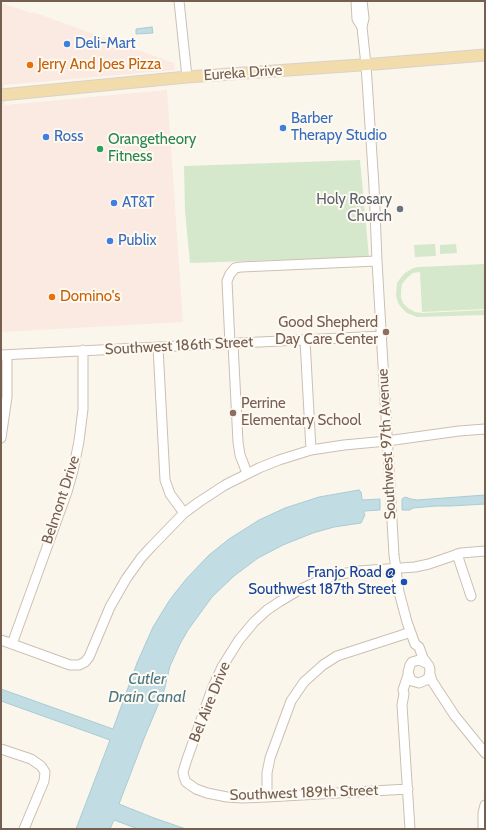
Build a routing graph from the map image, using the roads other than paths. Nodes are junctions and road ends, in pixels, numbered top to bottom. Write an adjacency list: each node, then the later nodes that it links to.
1 (179, 1): 7 (street)
2 (356, 1): 4 (street, Southwest 97th Avenue)
3 (362, 1): 4 (street, Southwest 97th Avenue)
4 (362, 27): 6 (street, Southwest 97th Avenue)
5 (485, 55): 6 (main road, Eureka Drive)
6 (366, 64): 7 (main road, Eureka Drive); 9 (street, Southwest 97th Avenue)
7 (188, 77): 8 (main road, Eureka Drive)
8 (1, 95)
9 (377, 261): 10 (street, Southwest 97th Avenue); 12 (street)
10 (382, 336): 11 (street, Southwest 186th Street); 18 (street, Southwest 97th Avenue)
11 (305, 340): 12 (street, Southwest 186th Street); 19 (street)
12 (232, 344): 13 (street, Southwest 186th Street); 20 (street)
13 (158, 347): 14 (street, Southwest 186th Street); 21 (street)
14 (83, 350): 15 (street, Southwest 186th Street); 28 (street, Belmont Drive)
15 (4, 355): 17 (street)
16 (485, 429): 18 (street)
17 (1, 438)
18 (388, 441): 19 (street); 24 (street, Southwest 97th Avenue)
19 (310, 450): 20 (street)
20 (248, 473): 21 (street)
21 (184, 513): 28 (street)
22 (485, 551): 23 (street, Bel Aire Drive)
23 (457, 554): 24 (street, Bel Aire Drive); 25 (street)
24 (395, 569): 26 (street, Southwest 97th Avenue); 39 (street, Bel Aire Drive)
25 (471, 596)
26 (410, 632): 29 (street, Southwest 97th Avenue); 41 (street)
27 (1, 640): 28 (street)
28 (12, 644)
29 (415, 644): 30 (street); 31 (street, Southwest 97th Avenue)
30 (412, 662): 31 (street); 33 (street)
31 (426, 663): 32 (street)
32 (430, 674): 34 (street); 35 (street)
33 (408, 675): 34 (street); 36 (street)
34 (419, 682): 35 (street); 36 (street)
35 (439, 692): 38 (street)
36 (404, 694): 40 (street)
37 (1, 749): 43 (street)
38 (485, 753)
39 (184, 777): 41 (street, Southwest 189th Street)
40 (408, 789): 41 (street, Southwest 189th Street); 44 (street)
41 (267, 797)
42 (485, 804): 45 (street)
43 (24, 829)
44 (410, 829)
45 (483, 829)

